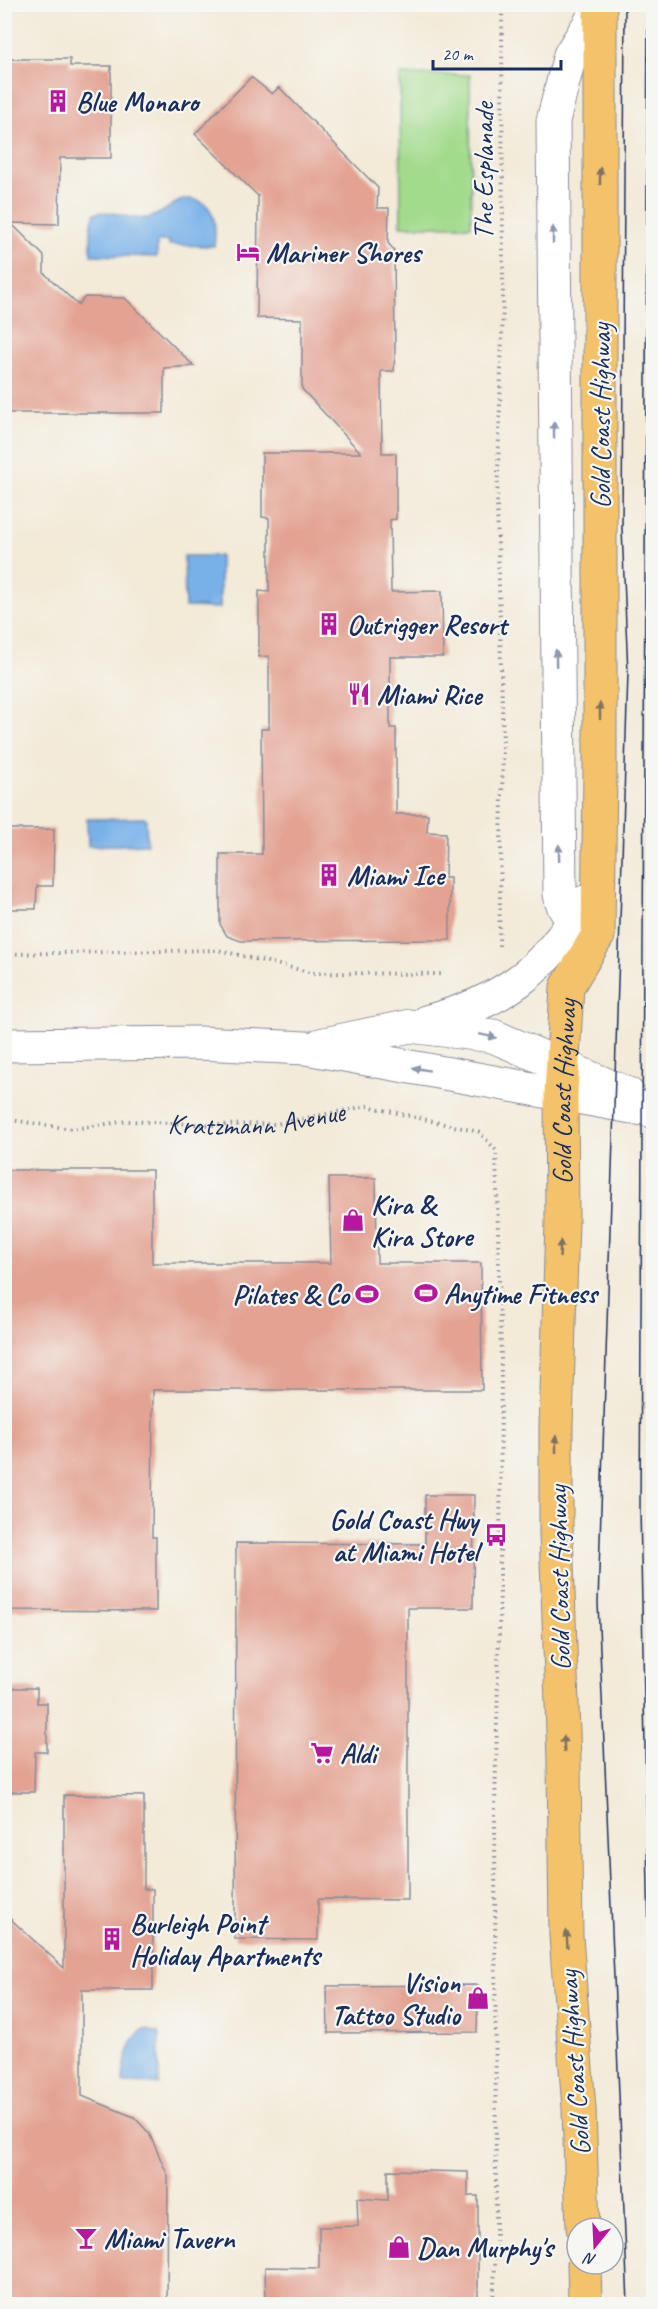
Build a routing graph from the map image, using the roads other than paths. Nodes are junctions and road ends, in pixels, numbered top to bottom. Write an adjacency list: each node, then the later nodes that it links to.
1 (600, 6): 2 (street, Gold Coast Highway, one-way to 1); 3 (highway, Gold Coast Highway, one-way to 1)
2 (558, 790): 3 (street); 4 (street, Gold Coast Highway, one-way to 2)
3 (599, 825): 4 (highway, Gold Coast Highway)
4 (577, 917): 5 (street); 8 (highway, Gold Coast Highway)
5 (410, 1026): 7 (street, Kratzmann Avenue); 8 (street, Kratzmann Avenue, one-way to 8)
6 (4, 1045): 7 (street, Kratzmann Avenue)
7 (306, 1048): 8 (street, Kratzmann Avenue, one-way to 7)
8 (563, 1080): 9 (street, Kratzmann Avenue); 10 (street, Kratzmann Avenue); 11 (highway, Gold Coast Highway, one-way to 8)
9 (654, 1106)
10 (654, 1111)
11 (583, 2216)
12 (584, 2276): 13 (highway)
13 (585, 2304)

